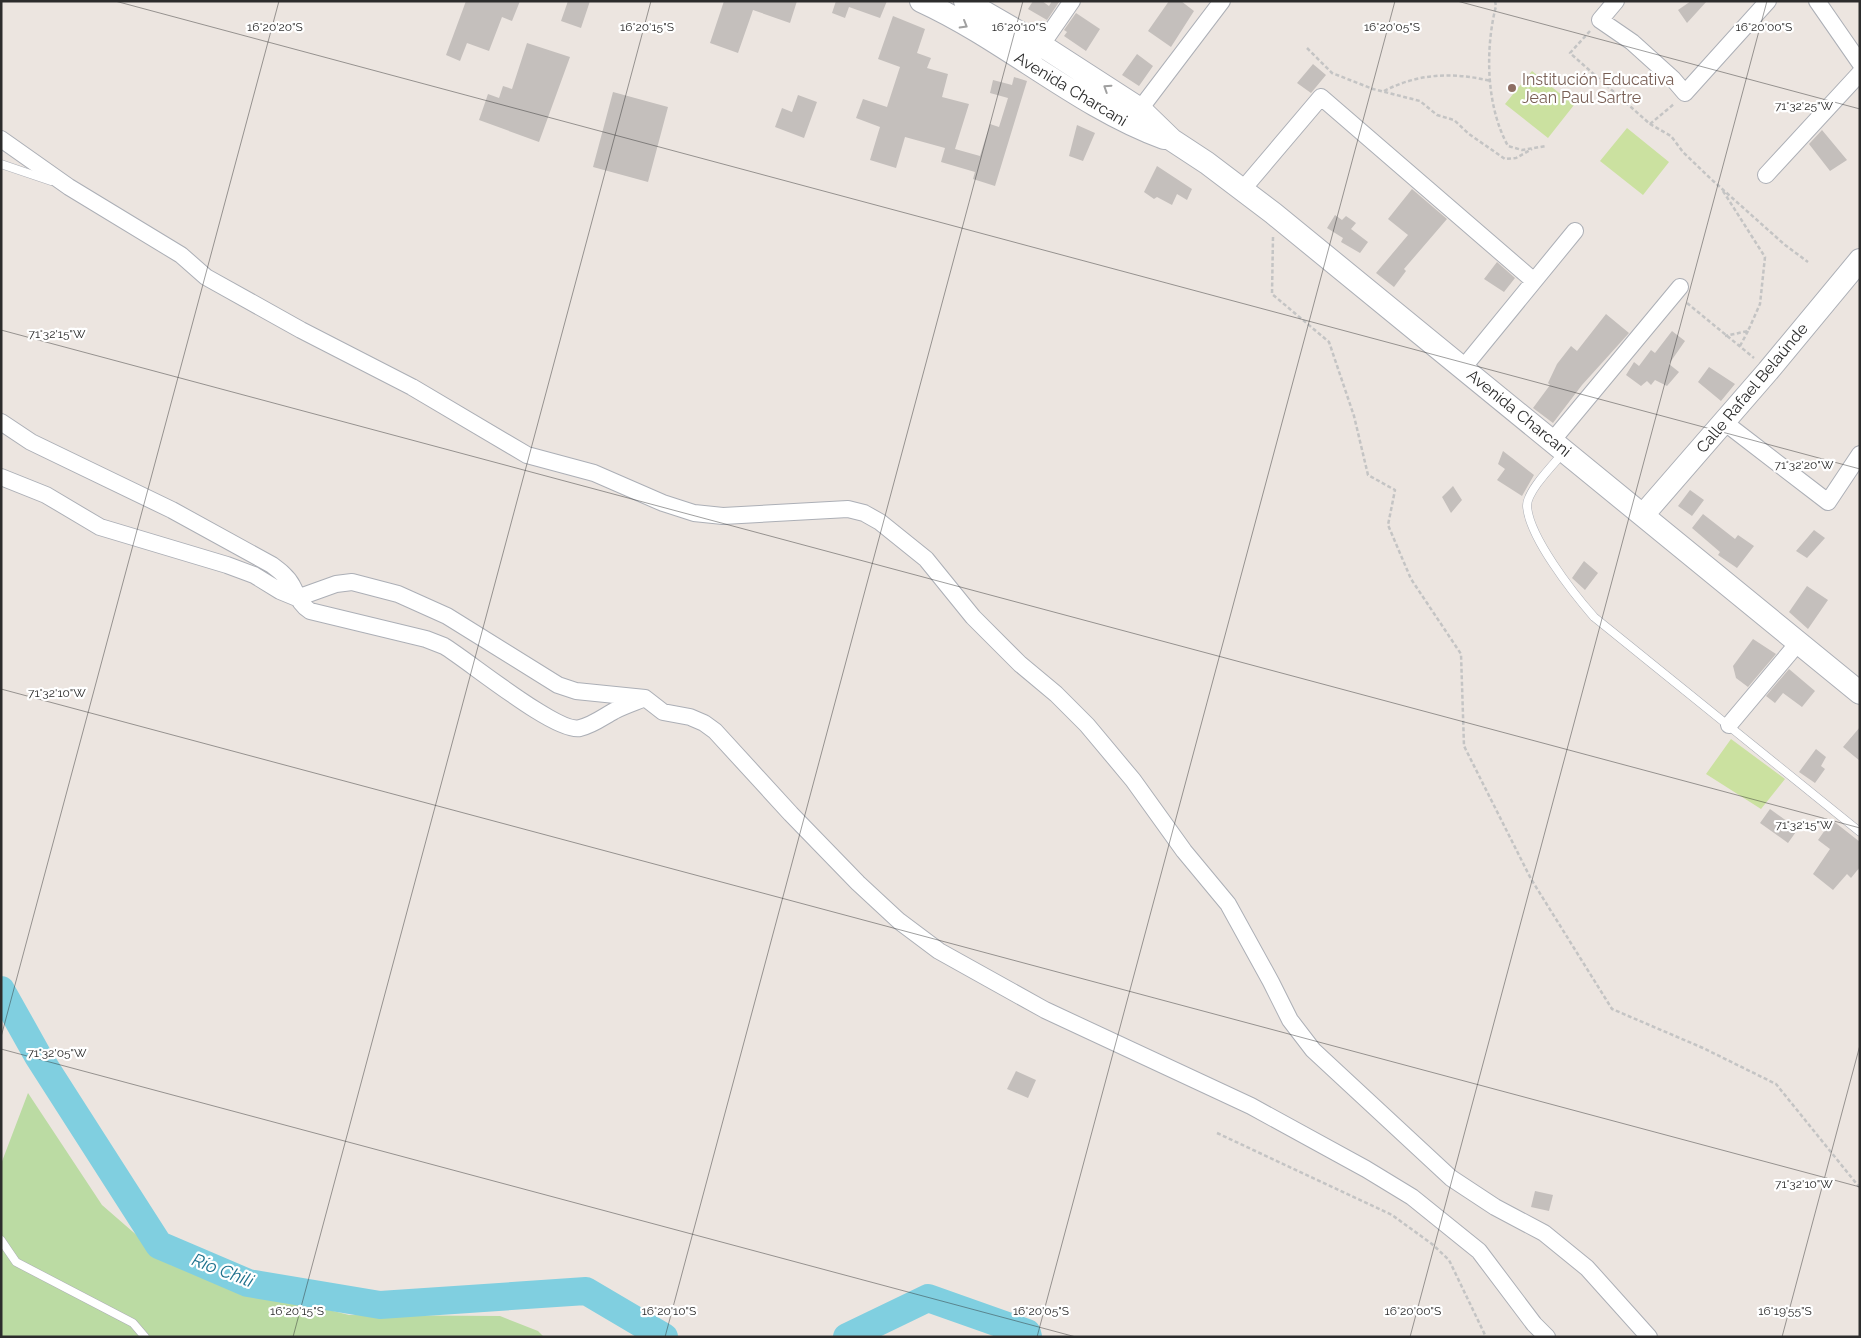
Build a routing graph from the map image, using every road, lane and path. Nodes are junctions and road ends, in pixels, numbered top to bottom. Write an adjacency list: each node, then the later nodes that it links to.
1 (965, 1): 11 (main road, Avenida Charcani)
2 (1072, 1): 11 (street)
3 (1222, 1): 17 (street)
4 (1495, 1): 14 (path)
5 (1616, 1): 9 (street)
6 (1768, 1): 9 (street)
7 (1817, 1): 12 (street)
8 (927, 2): 11 (main road, Avenida Charcani, one-way to 11)
9 (1600, 20): 18 (path)
10 (1307, 48): 15 (path)
11 (1035, 54): 17 (main road, Avenida Charcani)
12 (1860, 63)
13 (1860, 72): 23 (street)
14 (1491, 81): 15 (path); 21 (path)
15 (1384, 91): 21 (path)
16 (1678, 100): 18 (path)
17 (1134, 117): 26 (main road, Avenida Charcani)
18 (1651, 122): 25 (path)
19 (1, 139): 24 (street)
20 (1546, 146): 21 (path)
21 (1532, 149)
22 (1, 164): 24 (lane)
23 (1766, 175)
24 (69, 187): 56 (street)
25 (1721, 188): 30 (path); 33 (path)
26 (1243, 189): 27 (main road, Avenida Charcani); 31 (street)
27 (1273, 213): 36 (main road, Avenida Charcani); 51 (path)
28 (1575, 231): 31 (street)
29 (1860, 260): 37 (main road, Calle Rafael Belaúnde)
30 (1808, 262)
31 (1534, 281): 36 (street)
32 (1677, 291): 34 (path); 40 (street)
33 (1748, 331): 34 (path); 35 (path)
34 (1725, 336): 35 (path)
35 (1740, 346): 37 (path)
36 (1463, 368): 40 (main road, Avenida Charcani)
37 (1768, 371): 39 (main road, Calle Rafael Belaúnde)
38 (1, 422): 44 (street)
39 (1724, 422): 41 (street); 43 (main road, Calle Rafael Belaúnde)
40 (1559, 446): 43 (main road, Avenida Charcani); 48 (lane)
41 (1858, 463)
42 (1, 477): 44 (street)
43 (1643, 515): 45 (main road, Avenida Charcani)
44 (297, 598): 47 (street); 47 (street)
45 (1798, 643): 46 (main road, Avenida Charcani); 48 (street)
46 (1860, 694)
47 (645, 698): 55 (street)
48 (1729, 725): 49 (lane)
49 (1860, 832)
50 (1217, 1134): 54 (path)
51 (1860, 1188)
52 (1, 1240): 53 (lane)
53 (145, 1337)
54 (1486, 1337)
55 (1547, 1337)
56 (1649, 1337)

